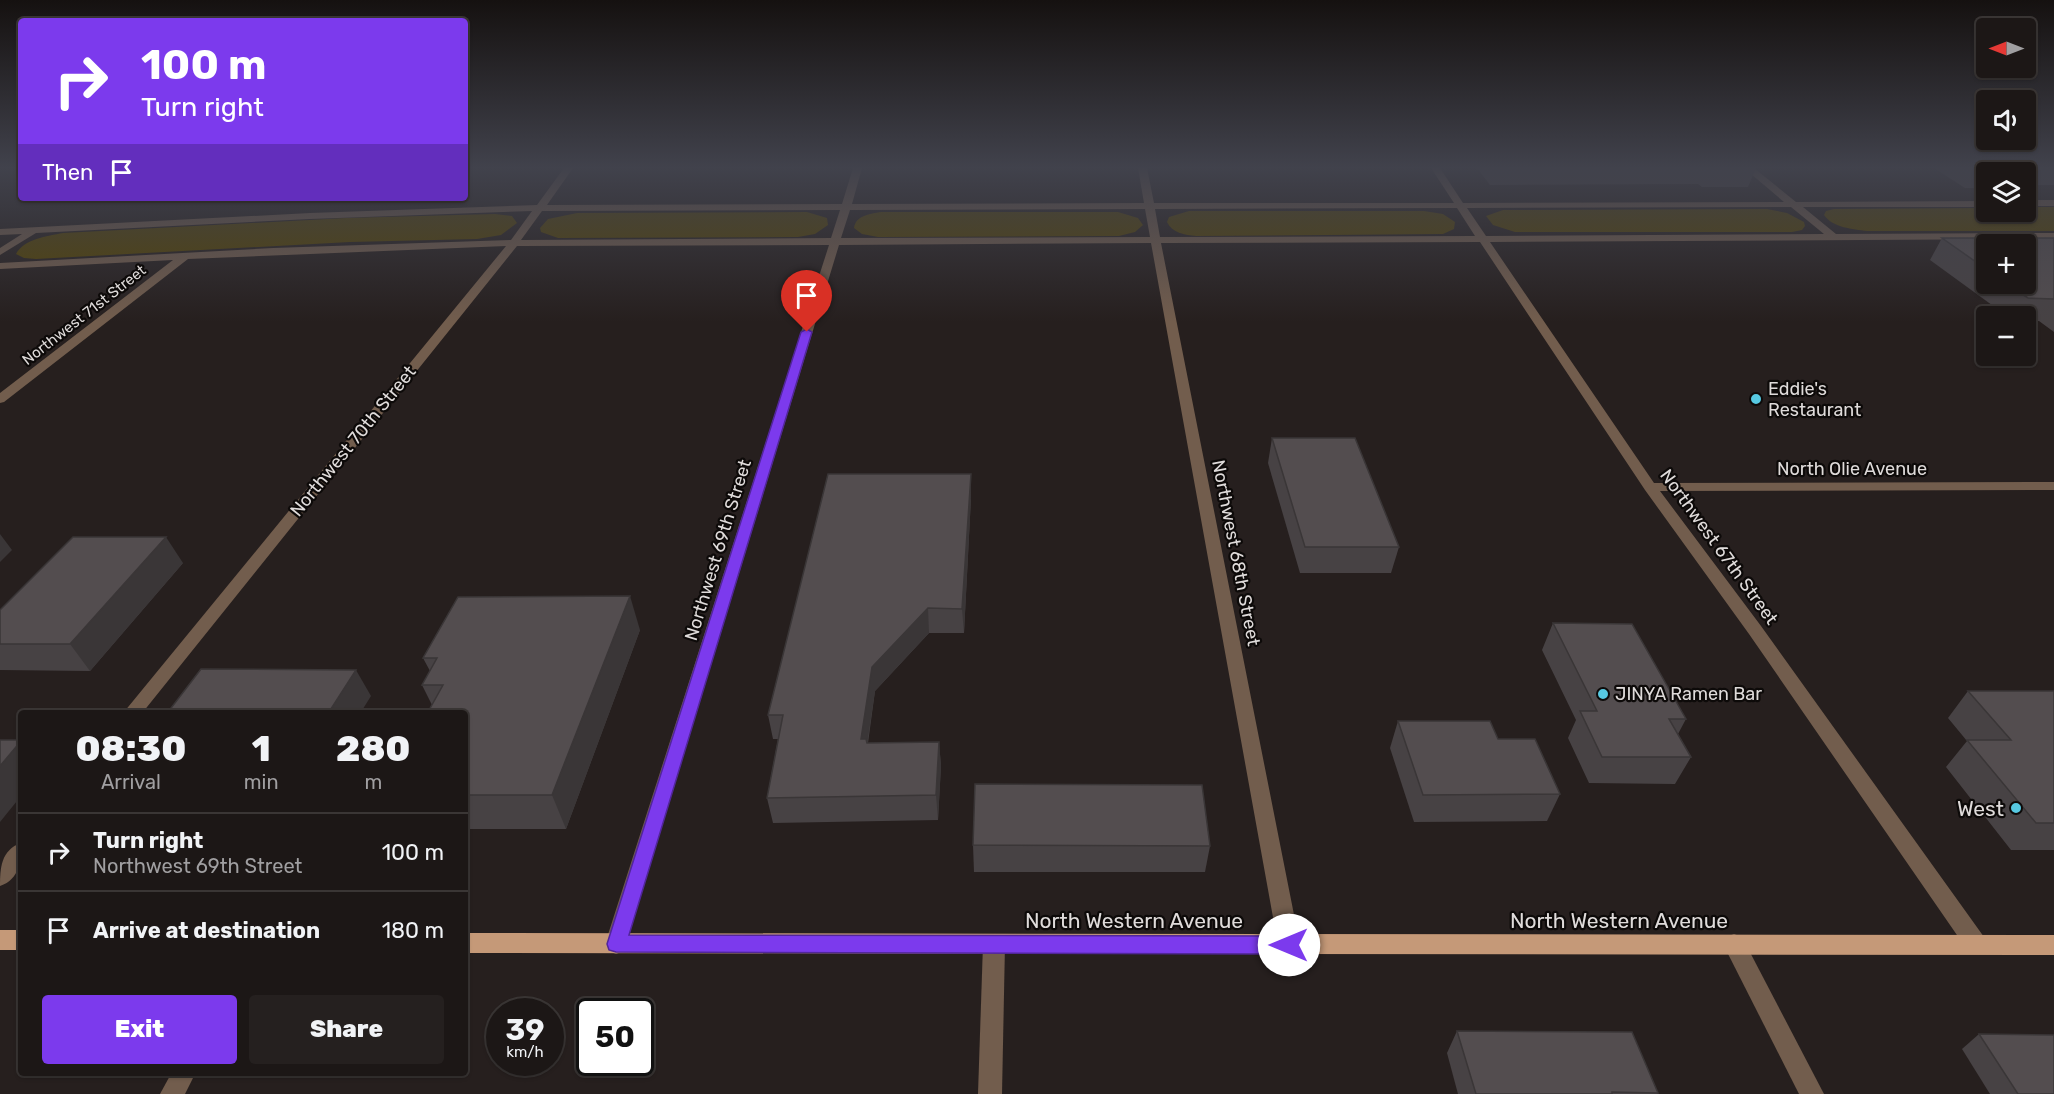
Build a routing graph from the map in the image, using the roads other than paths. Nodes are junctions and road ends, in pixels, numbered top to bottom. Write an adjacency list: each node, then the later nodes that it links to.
1 (241, 219): 7 (street)
2 (532, 219): 14 (street, Northwest 70th Street)
3 (842, 219): 13 (street, Northwest 69th Street)
4 (1153, 219): 11 (street, Northwest 68th Street)
5 (1470, 219): 12 (street, Northwest 67th Street)
6 (1811, 219): 10 (street)
7 (35, 230): 8 (street); 15 (street)
8 (0, 232)
9 (2054, 236): 10 (street)
10 (1835, 238): 12 (street)
11 (1157, 240): 12 (street); 13 (street); 31 (street, Northwest 68th Street)
12 (1484, 240): 20 (street, Northwest 67th Street)
13 (835, 241): 14 (street); 27 (street, Northwest 69th Street)
14 (514, 243): 16 (street); 21 (street, Northwest 70th Street)
15 (0, 252)
16 (186, 255): 17 (street); 18 (street, Northwest 71st Street)
17 (0, 266)
18 (0, 399)
19 (2054, 486): 20 (street, North Olie Avenue)
20 (1650, 487): 30 (street, Northwest 67th Street)
21 (136, 710)
22 (18, 855): 23 (street)
23 (0, 877)
24 (0, 940): 25 (main road)
25 (18, 940)
26 (468, 943): 27 (main road, North Western Avenue)
27 (616, 944): 28 (main road, North Western Avenue)
28 (994, 944): 31 (main road, North Western Avenue); 35 (street)
29 (1734, 944): 30 (main road, North Western Avenue); 31 (main road, North Western Avenue); 36 (street)
30 (1976, 944): 32 (main road, North Western Avenue)
31 (1289, 945)
32 (2054, 945)
33 (183, 1076): 34 (street)
34 (172, 1094)
35 (990, 1094)
36 (1812, 1094)

